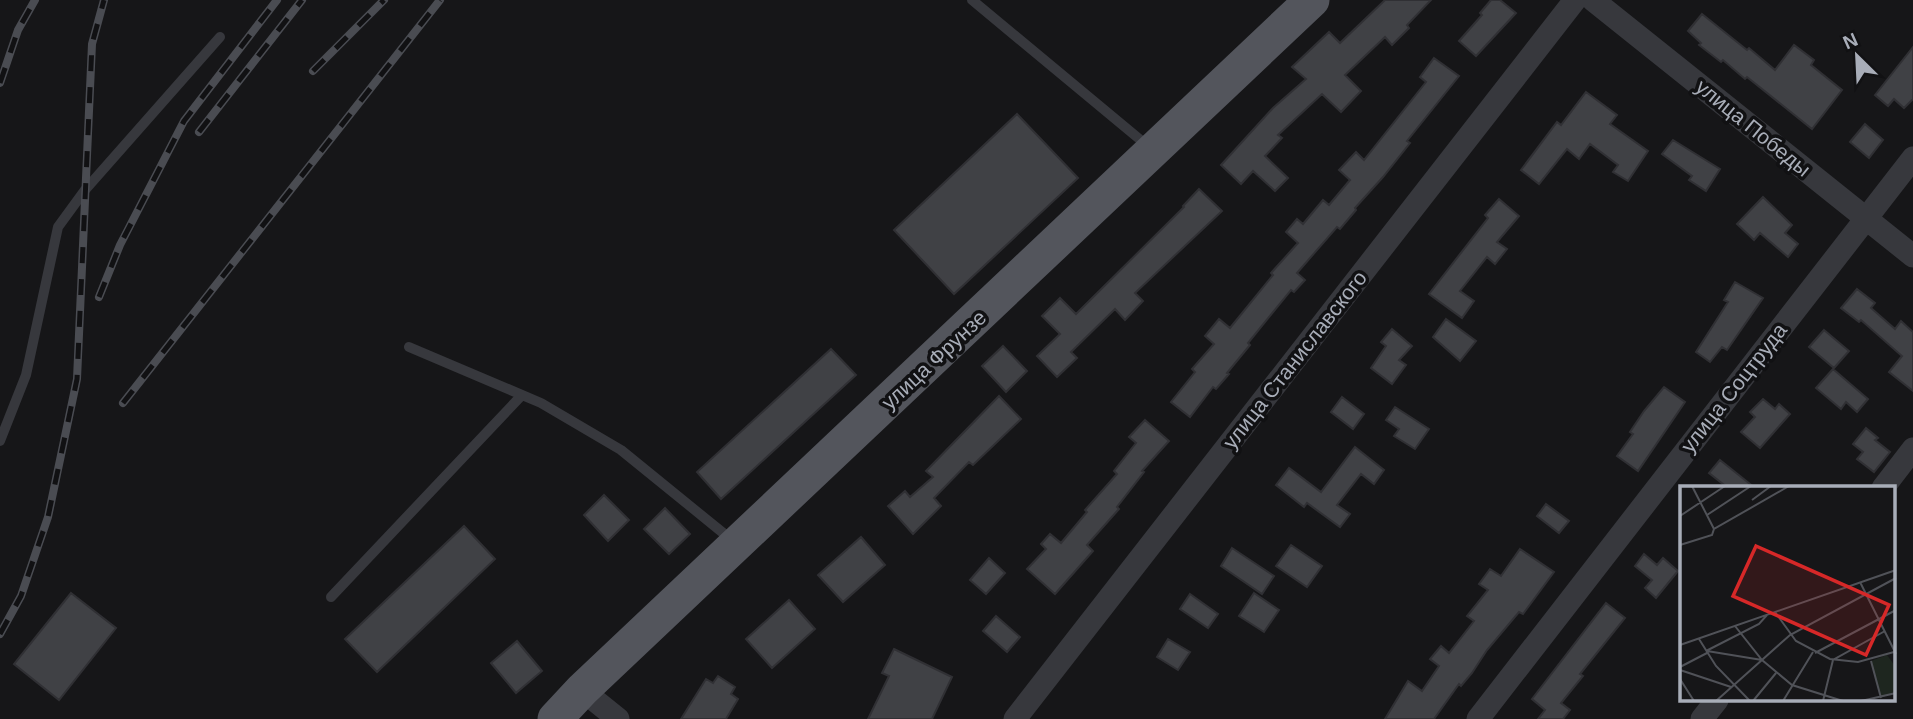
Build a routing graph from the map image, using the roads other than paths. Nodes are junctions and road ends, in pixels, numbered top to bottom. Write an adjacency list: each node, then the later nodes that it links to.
1 (972, 0): 6 (lane)
2 (1312, 0): 6 (main road, улица Фрунзе)
3 (1575, 0): 21 (street, улица Станиславского)
4 (1593, 0): 8 (street, улица Победы)
5 (220, 37): 12 (lane)
6 (1154, 151): 15 (main road, улица Фрунзе)
7 (1913, 158): 8 (street, улица Соцтруда)
8 (1866, 218): 9 (street, улица Победы); 22 (street, улица Соцтруда)
9 (1913, 256)
10 (410, 347): 11 (lane)
11 (523, 395): 15 (lane); 16 (lane)
12 (0, 441)
13 (1913, 449): 14 (street)
14 (1885, 486)
15 (738, 545): 17 (main road, улица Фрунзе)
16 (331, 597)
17 (582, 690): 19 (main road, улица Фрунзе); 20 (street)
18 (1715, 702): 23 (street)
19 (555, 719)
20 (618, 719)
21 (1015, 719)
22 (1478, 719)
23 (1702, 719)

